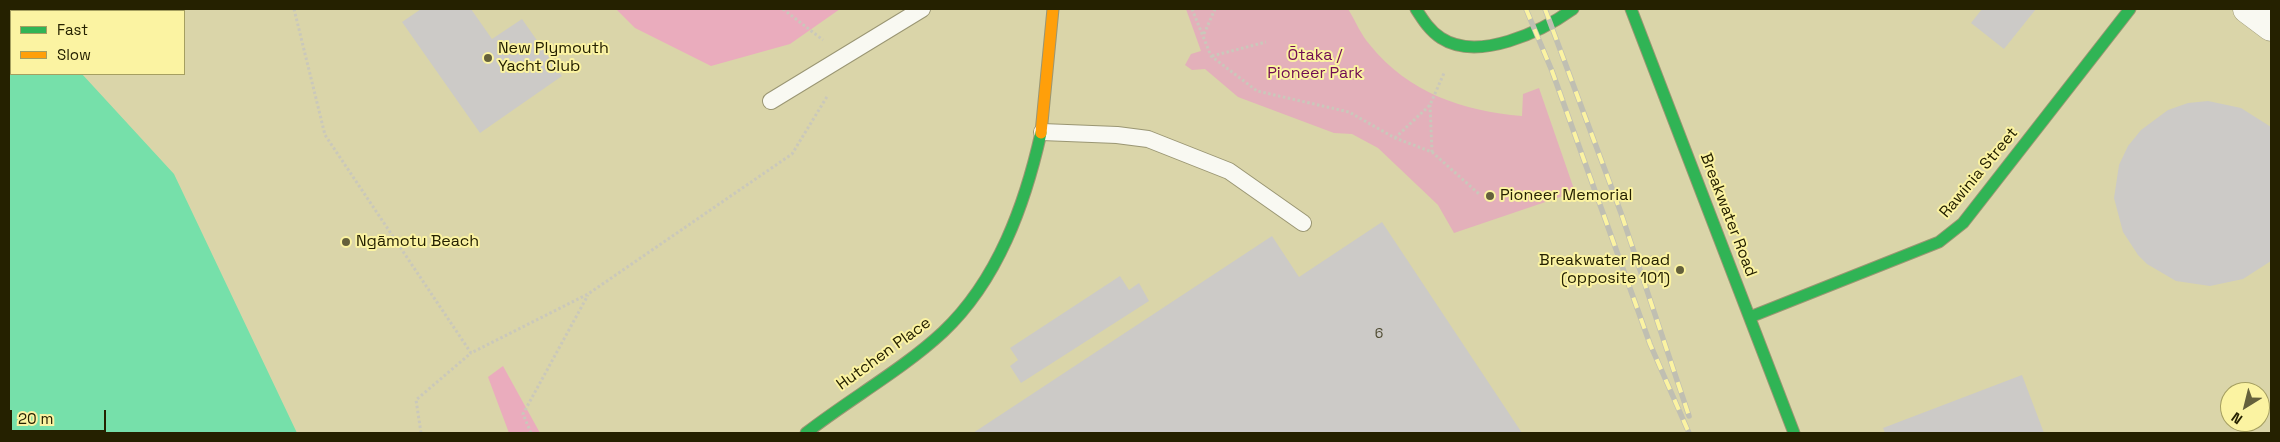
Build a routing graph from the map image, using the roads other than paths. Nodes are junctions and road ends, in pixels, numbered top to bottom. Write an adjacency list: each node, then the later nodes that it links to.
1 (922, 9): 9 (lane)
2 (1052, 9): 10 (main road, Hutchen Place)
3 (1416, 9): 4 (main road)
4 (1574, 9)
5 (1631, 9): 12 (main road, Breakwater Road)
6 (2130, 9): 12 (main road, Rawinia Street)
7 (2247, 9): 8 (street)
8 (2271, 27)
9 (771, 101)
10 (1042, 132): 11 (lane); 13 (main road, Hutchen Place)
11 (1303, 223)
12 (1750, 317): 14 (main road, Breakwater Road)
13 (806, 433)
14 (1794, 433)

